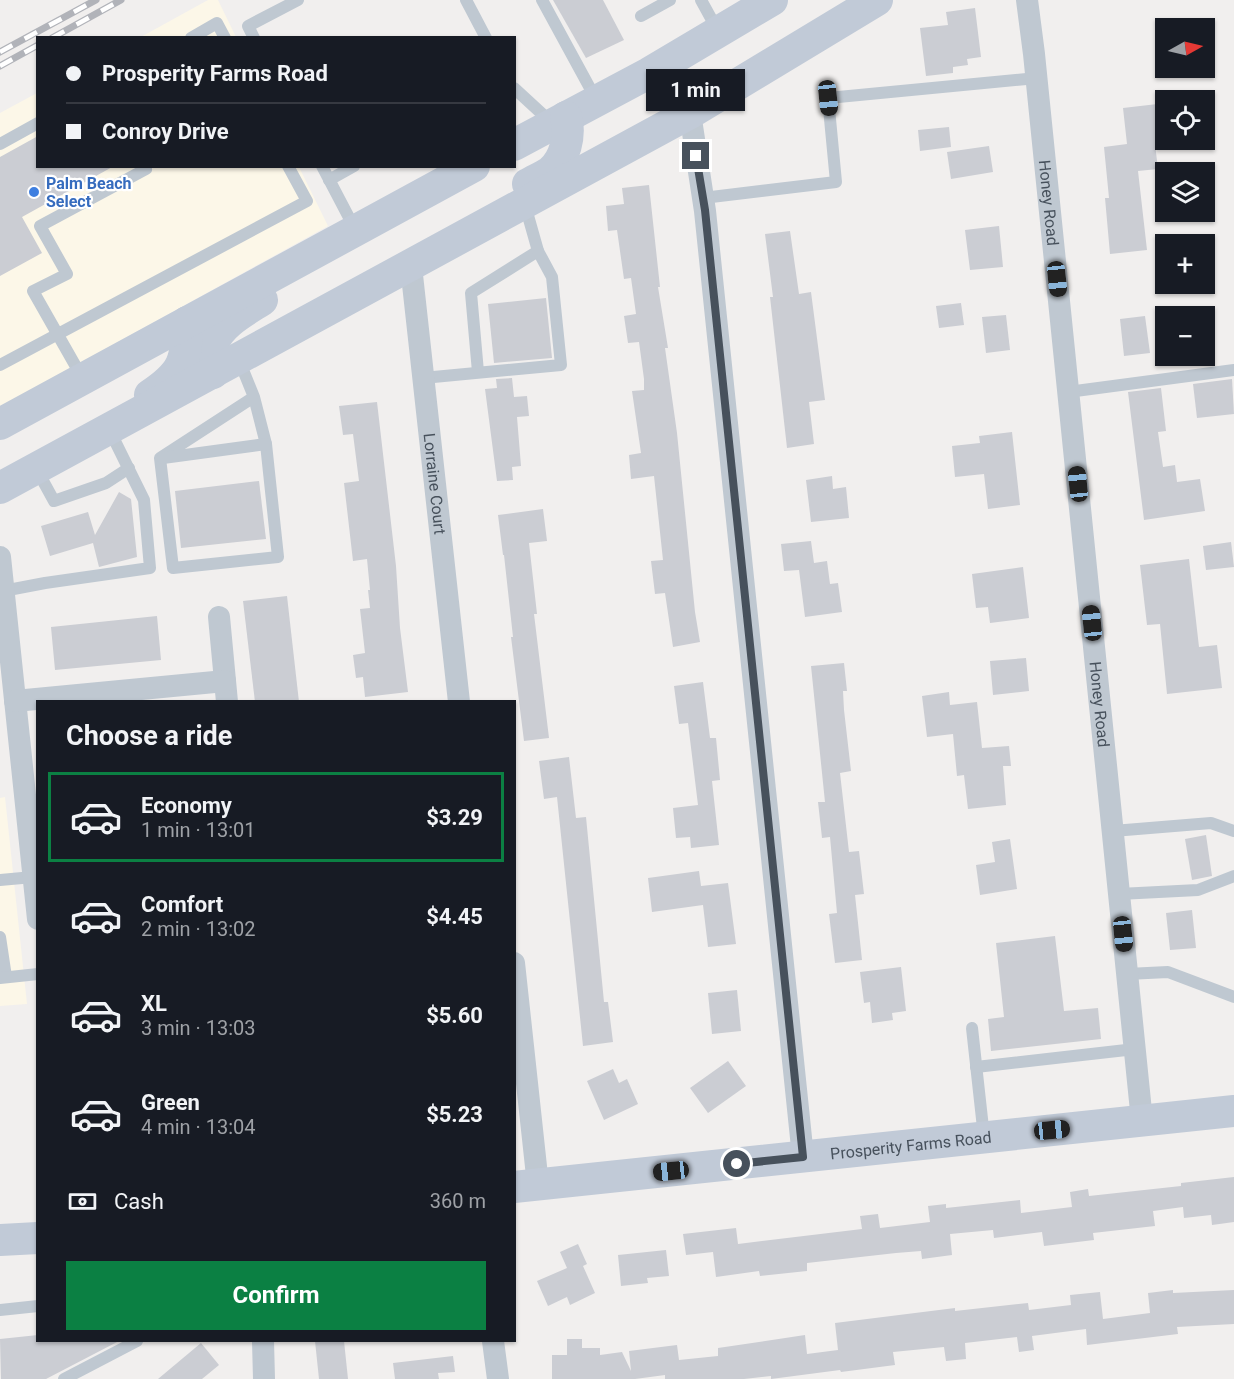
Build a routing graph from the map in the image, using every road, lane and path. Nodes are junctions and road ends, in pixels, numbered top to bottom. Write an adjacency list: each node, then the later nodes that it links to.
1 (298, 0): 13 (lane)
2 (466, 0): 14 (lane)
3 (542, 0): 17 (lane)
4 (670, 0): 9 (lane)
5 (701, 0): 10 (lane)
6 (772, 0): 10 (main road)
7 (877, 0): 18 (main road)
8 (1027, 0): 15 (street, Honey Road)
9 (641, 16)
10 (718, 32): 17 (main road)
11 (194, 36): 12 (lane)
12 (224, 36)
13 (253, 36)
14 (485, 36)
15 (1037, 78): 29 (lane); 43 (street, Honey Road)
16 (516, 89): 19 (lane)
17 (597, 101): 19 (main road)
18 (690, 113): 29 (street); 30 (main road)
19 (559, 121): 22 (main road); 34 (main road)
20 (36, 124): 21 (lane)
21 (0, 144)
22 (516, 144)
23 (146, 168): 36 (lane)
24 (289, 168): 36 (lane)
25 (323, 168): 28 (lane)
26 (350, 168): 28 (lane)
27 (470, 168): 31 (main road)
28 (329, 180): 31 (lane)
29 (703, 198): 80 (street)
30 (525, 204): 33 (lane); 34 (main road)
31 (356, 230): 32 (main road)
32 (319, 250): 35 (main road); 38 (main road)
33 (538, 251): 40 (lane); 40 (lane)
34 (401, 272): 38 (main road); 41 (street, Lorraine Court)
35 (187, 322): 42 (main road); 47 (main road)
36 (57, 334): 37 (lane); 42 (lane)
37 (0, 365)
38 (226, 366): 44 (lane); 46 (main road)
39 (1234, 370): 43 (lane)
40 (478, 372): 41 (lane)
41 (423, 378): 59 (street, Lorraine Court)
42 (83, 379): 45 (main road)
43 (1068, 392): 61 (street, Honey Road)
44 (254, 397): 48 (lane); 49 (lane)
45 (0, 424)
46 (109, 429): 47 (main road); 51 (lane)
47 (81, 444): 50 (main road)
48 (266, 444): 49 (lane); 49 (lane)
49 (160, 458)
50 (36, 468): 51 (lane); 52 (main road)
51 (129, 468): 54 (lane)
52 (0, 488)
53 (0, 558): 54 (street)
54 (3, 591): 60 (street)
55 (219, 617): 56 (street)
56 (226, 692): 58 (street)
57 (36, 700): 60 (street)
58 (38, 700)
59 (459, 700)
60 (15, 701): 65 (street)
61 (1113, 831): 62 (lane); 66 (street, Honey Road)
62 (1234, 831)
63 (1234, 876): 66 (lane)
64 (0, 877): 65 (lane)
65 (33, 877): 67 (street)
66 (1119, 894): 70 (street, Honey Road)
67 (36, 900)
68 (0, 937): 71 (lane)
69 (36, 974): 71 (lane)
70 (1127, 974): 72 (lane); 75 (street, Honey Road)
71 (3, 978)
72 (1234, 997)
73 (516, 1000): 81 (street)
74 (972, 1028): 76 (lane)
75 (1135, 1049): 76 (lane); 78 (street, Honey Road)
76 (976, 1067): 79 (lane)
77 (1234, 1111): 78 (main road, Prosperity Farms Road)
78 (1142, 1121): 79 (main road, Prosperity Farms Road)
79 (984, 1137): 80 (main road, Prosperity Farms Road)
80 (803, 1157): 81 (main road, Prosperity Farms Road)
81 (526, 1186)
82 (36, 1238): 83 (main road)
83 (0, 1240)
84 (36, 1306): 85 (lane)
85 (0, 1310)
86 (135, 1342): 89 (lane)
87 (263, 1342): 90 (street)
88 (493, 1342): 91 (street)
89 (64, 1379)
90 (264, 1379)
91 (498, 1379)

